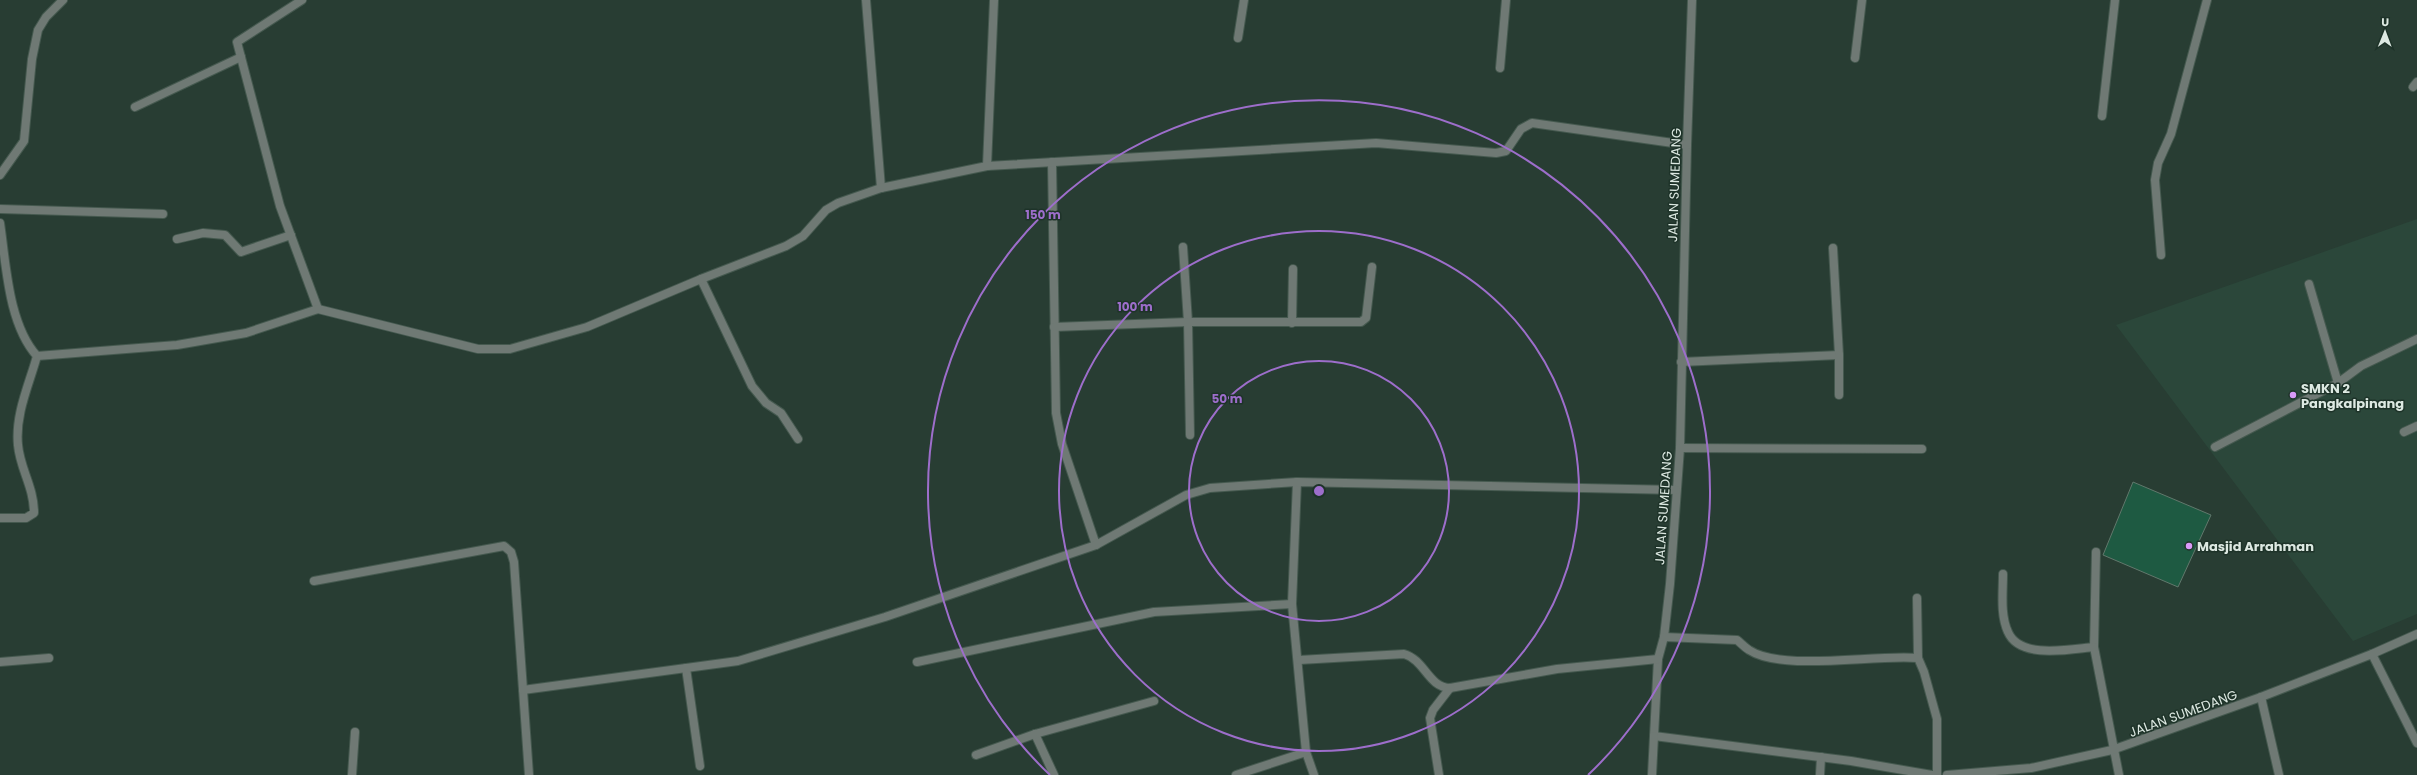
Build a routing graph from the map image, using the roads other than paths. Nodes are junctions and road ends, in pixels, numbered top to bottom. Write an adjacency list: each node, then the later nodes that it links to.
1 (63, 0): 20 (street)
2 (302, 0): 12 (street)
3 (866, 0): 21 (street)
4 (994, 0): 19 (street)
5 (1244, 0): 11 (street)
6 (1506, 0): 14 (street)
7 (1692, 0): 17 (street, JALAN SUMEDANG)
8 (1862, 0): 13 (street)
9 (2115, 0): 16 (street)
10 (2207, 0): 29 (street)
11 (1238, 38)
12 (241, 57): 15 (street); 25 (street)
13 (1855, 58)
14 (1500, 68)
15 (135, 107)
16 (2102, 116)
17 (1687, 145): 18 (street); 41 (street, JALAN SUMEDANG)
18 (1052, 162): 19 (street); 37 (street)
19 (987, 166): 21 (street)
20 (0, 176)
21 (881, 188): 32 (street)
22 (0, 210): 23 (street)
23 (163, 214)
24 (0, 223): 40 (street)
25 (291, 235): 26 (street); 34 (street)
26 (177, 239)
27 (1183, 246): 35 (street)
28 (1833, 248): 39 (street)
29 (2160, 255)
30 (1372, 267): 36 (street)
31 (1293, 269): 36 (street)
32 (701, 279): 34 (street); 47 (street)
33 (2309, 284): 42 (street)
34 (318, 309): 40 (street)
35 (1188, 322): 36 (street); 37 (street); 46 (street)
36 (1292, 323)
37 (1054, 327): 54 (street)
38 (2417, 339): 42 (street)
39 (1839, 355): 41 (street); 43 (street)
40 (37, 356): 53 (street)
41 (1681, 362): 48 (street, JALAN SUMEDANG)
42 (2338, 383): 49 (street)
43 (1839, 395)
44 (2417, 426): 45 (street)
45 (2404, 432)
46 (1190, 435)
47 (798, 439)
48 (1680, 448): 50 (street); 52 (street, JALAN SUMEDANG)
49 (2215, 448)
50 (1922, 449)
51 (1297, 482): 52 (street); 54 (street); 59 (street)
52 (1676, 490): 61 (street, JALAN SUMEDANG)
53 (0, 518)
54 (1096, 545): 70 (street)
55 (2096, 552): 62 (street)
56 (2003, 574): 62 (street)
57 (314, 581): 72 (street)
58 (1917, 598): 65 (street)
59 (1292, 604): 67 (street); 69 (street)
60 (2417, 634): 63 (street, JALAN SUMEDANG)
61 (1664, 637): 65 (street); 66 (street, JALAN SUMEDANG)
62 (2094, 647): 79 (street)
63 (2372, 654): 73 (street, JALAN SUMEDANG); 78 (street)
64 (49, 658): 68 (street)
65 (1918, 658): 93 (street)
66 (1658, 659): 71 (street); 77 (street, JALAN SUMEDANG)
67 (1299, 660): 71 (street); 80 (street)
68 (0, 662)
69 (917, 662)
70 (686, 668): 72 (street); 83 (street)
71 (1450, 688): 89 (street)
72 (523, 690): 85 (street)
73 (2261, 697): 79 (street, JALAN SUMEDANG); 96 (street)
74 (1154, 701): 76 (street)
75 (355, 732): 84 (street)
76 (1035, 734): 81 (street); 86 (street)
77 (1654, 736): 82 (street); 90 (street, JALAN SUMEDANG)
78 (2417, 743)
79 (2112, 750): 94 (street, JALAN SUMEDANG); 95 (street)
80 (1306, 752): 87 (street); 88 (street)
81 (976, 755)
82 (1821, 757): 91 (street); 92 (street)
83 (700, 766)
84 (352, 775)
85 (529, 775)
86 (1054, 775)
87 (1236, 775)
88 (1314, 775)
89 (1439, 775)
90 (1652, 775)
91 (1820, 775)
92 (1932, 775)
93 (1937, 775)
94 (1947, 775)
95 (2118, 775)
96 (2279, 775)

